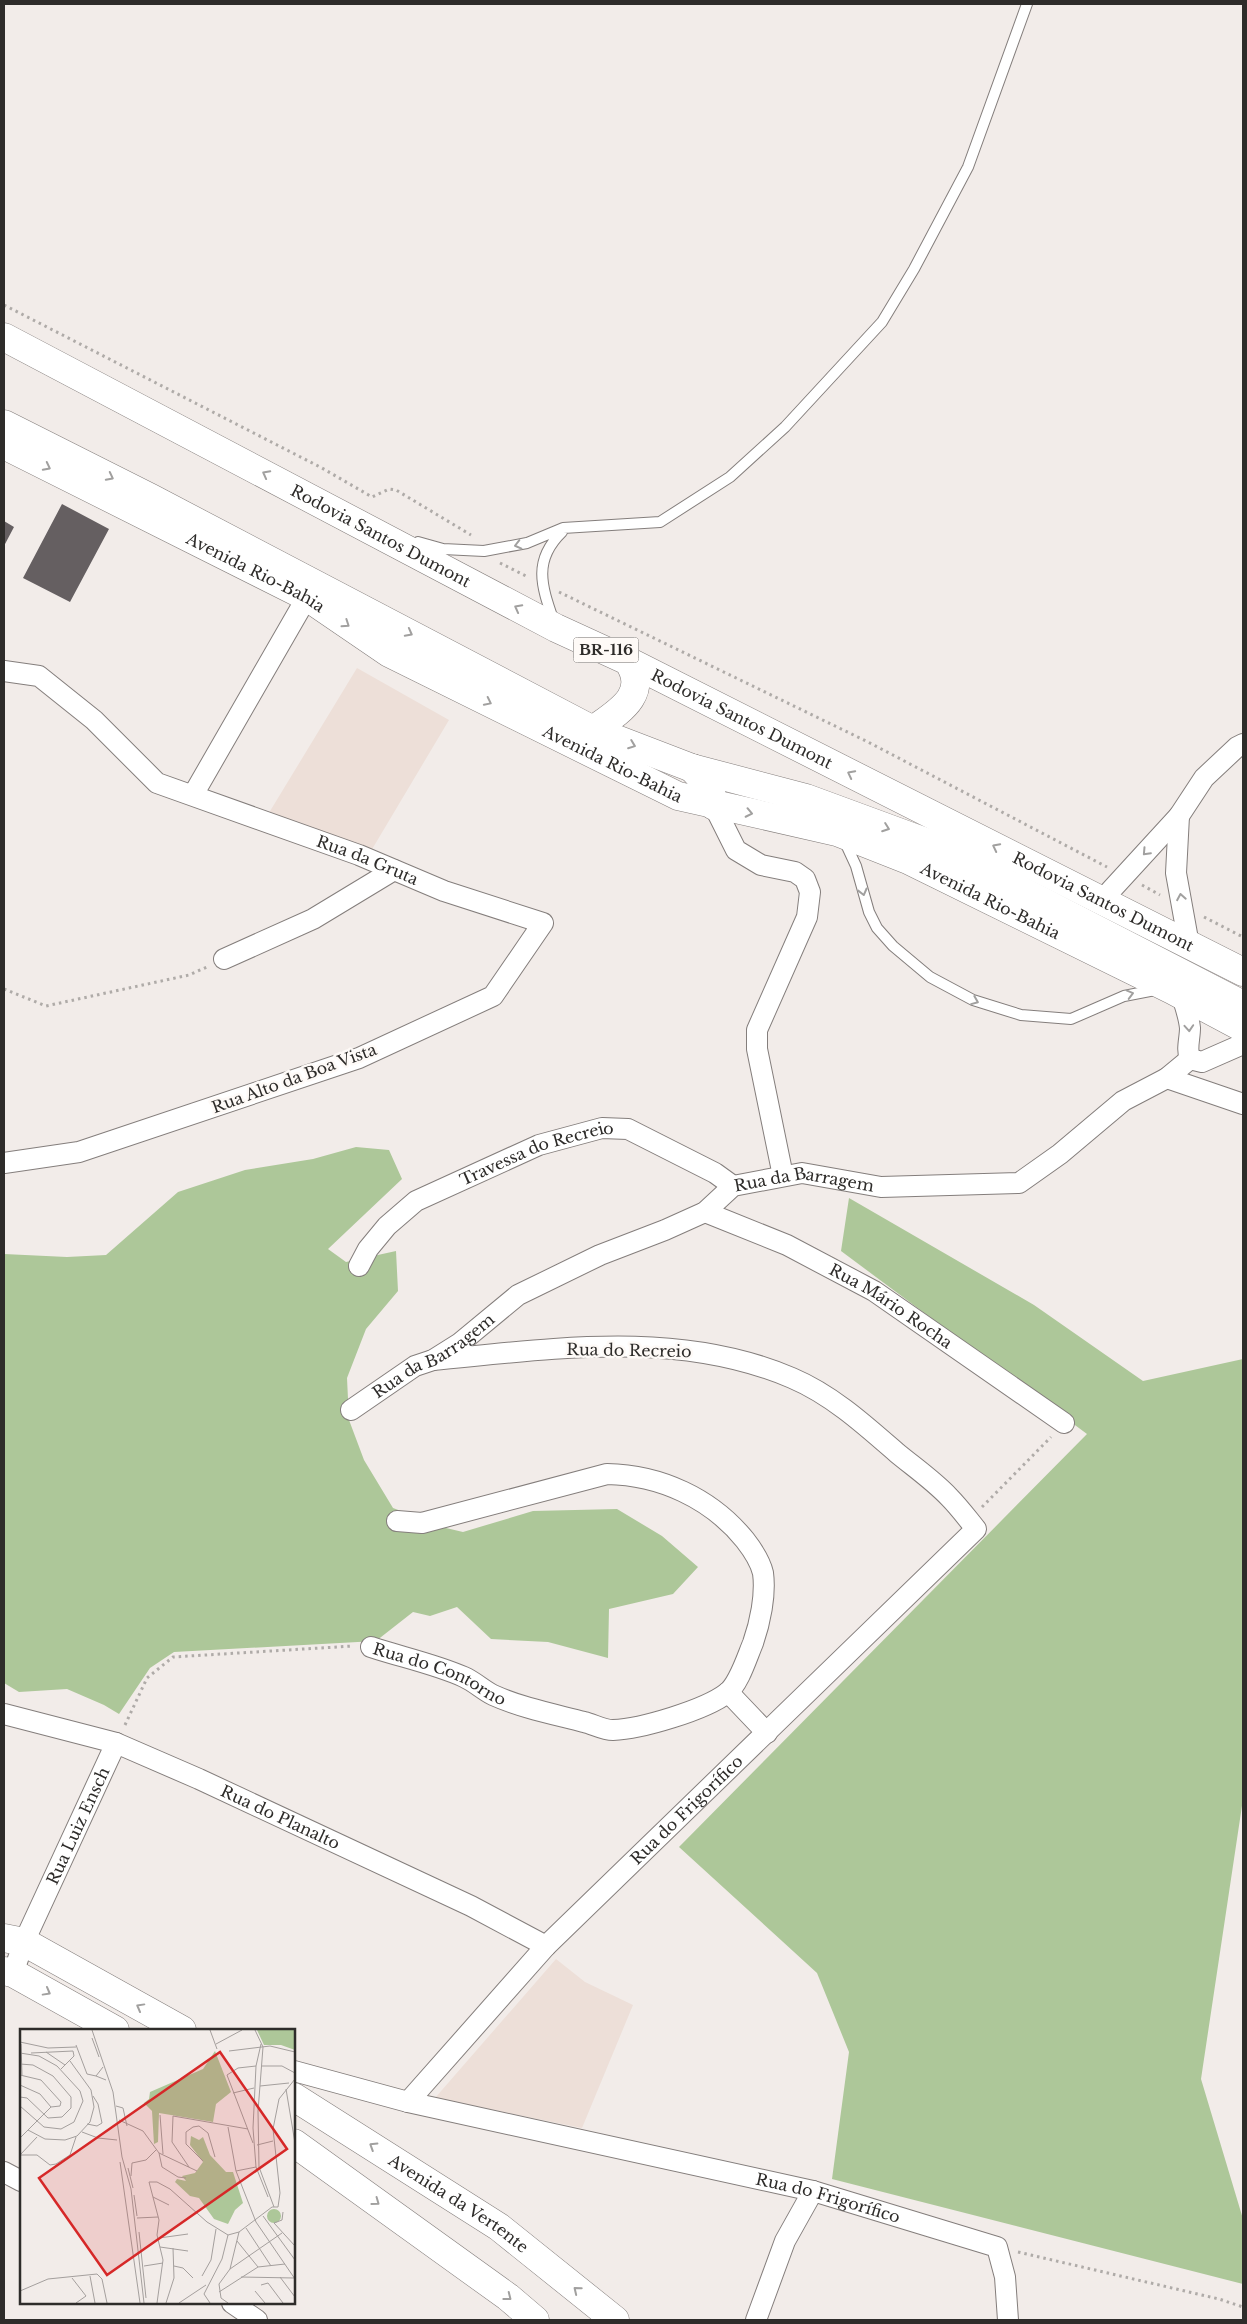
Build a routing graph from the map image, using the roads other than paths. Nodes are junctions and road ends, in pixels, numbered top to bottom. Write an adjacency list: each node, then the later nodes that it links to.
1 (1027, 4): 6 (lane)
2 (4, 337): 5 (main road, Rodovia Santos Dumont / BR-116, one-way to 2)
3 (4, 424): 11 (main road, Rodovia Santos Dumont, one-way to 11)
4 (4, 445): 7 (main road, Avenida Rio-Bahia, one-way to 7)
5 (360, 523): 6 (lane, one-way to 5); 8 (main road, Rodovia Santos Dumont / BR-116, one-way to 5)
6 (563, 528): 8 (lane)
7 (307, 597): 11 (main road, Avenida Rio-Bahia, one-way to 11); 14 (street)
8 (556, 628): 9 (main road, Rodovia Santos Dumont / BR-116)
9 (628, 661): 11 (main road); 19 (main road, Rodovia Santos Dumont / BR-116, one-way to 9)
10 (5, 675): 14 (street, Rua da Gruta)
11 (575, 729): 13 (main road, Rodovia Santos Dumont, one-way to 13); 15 (main road, Avenida Rio-Bahia)
12 (1243, 744): 16 (street)
13 (692, 768): 15 (main road); 25 (main road, Rodovia Santos Dumont, one-way to 25)
14 (193, 795): 18 (street, Rua da Gruta)
15 (714, 806): 17 (main road, Avenida Rio-Bahia, one-way to 17); 32 (street)
16 (1179, 816): 19 (street, one-way to 19); 21 (street, one-way to 16)
17 (837, 832): 24 (main road, Avenida Rio-Bahia); 24 (lane, one-way to 24)
18 (394, 870): 20 (street, Rua da Gruta); 22 (street)
19 (1102, 900): 21 (main road, Rodovia Santos Dumont / BR-116)
20 (543, 923): 31 (street, Rua Alto da Boa Vista)
21 (1189, 945): 23 (main road, Rodovia Santos Dumont / BR-116)
22 (224, 959)
23 (1243, 972)
24 (1177, 993): 26 (main road, Avenida Rio-Bahia); 28 (street, one-way to 28)
25 (1243, 1005)
26 (1243, 1028)
27 (1243, 1044): 28 (street)
28 (1190, 1059): 29 (street, Rua da Barragem)
29 (1167, 1078): 30 (street); 32 (street, Rua da Barragem)
30 (1243, 1104)
31 (4, 1163)
32 (783, 1176): 33 (street, Rua da Barragem)
33 (733, 1186): 34 (street, Rua da Barragem); 35 (street, Travessa do Recreio)
34 (705, 1212): 36 (street, Rua da Barragem); 38 (street, Rua Mário Rocha)
35 (359, 1266)
36 (433, 1360): 37 (street, Rua da Barragem); 40 (street, Rua do Recreio)
37 (351, 1410)
38 (1064, 1423)
39 (398, 1521): 42 (street, Rua do Contorno)
40 (976, 1529): 44 (street, Rua do Frigorífico)
41 (371, 1647): 42 (street, Rua do Contorno)
42 (728, 1692): 44 (street)
43 (4, 1714): 45 (street, Rua do Planalto)
44 (767, 1733): 47 (street, Rua do Frigorífico)
45 (116, 1743): 46 (street, Rua Luiz Ensch); 47 (street, Rua do Planalto)
46 (14, 1940): 48 (street, Rua Luiz Ensch); 50 (main road, one-way to 46)
47 (546, 1946): 53 (street, Rua do Frigorífico)
48 (9, 1972): 49 (main road, one-way to 49)
49 (113, 2029)
50 (180, 2029)
51 (295, 2072): 53 (street, Rua do Frigorífico)
52 (295, 2098): 61 (main road, Avenida da Vertente, one-way to 52)
53 (408, 2102): 57 (street, Rua do Frigorífico)
54 (295, 2144): 60 (main road, one-way to 60)
55 (4, 2172): 56 (street)
56 (20, 2180)
57 (812, 2191): 62 (street); 63 (street, Rua do Frigorífico)
58 (233, 2304): 59 (street)
59 (257, 2320)
60 (535, 2320)
61 (615, 2320)
62 (756, 2320)
63 (1008, 2320)

